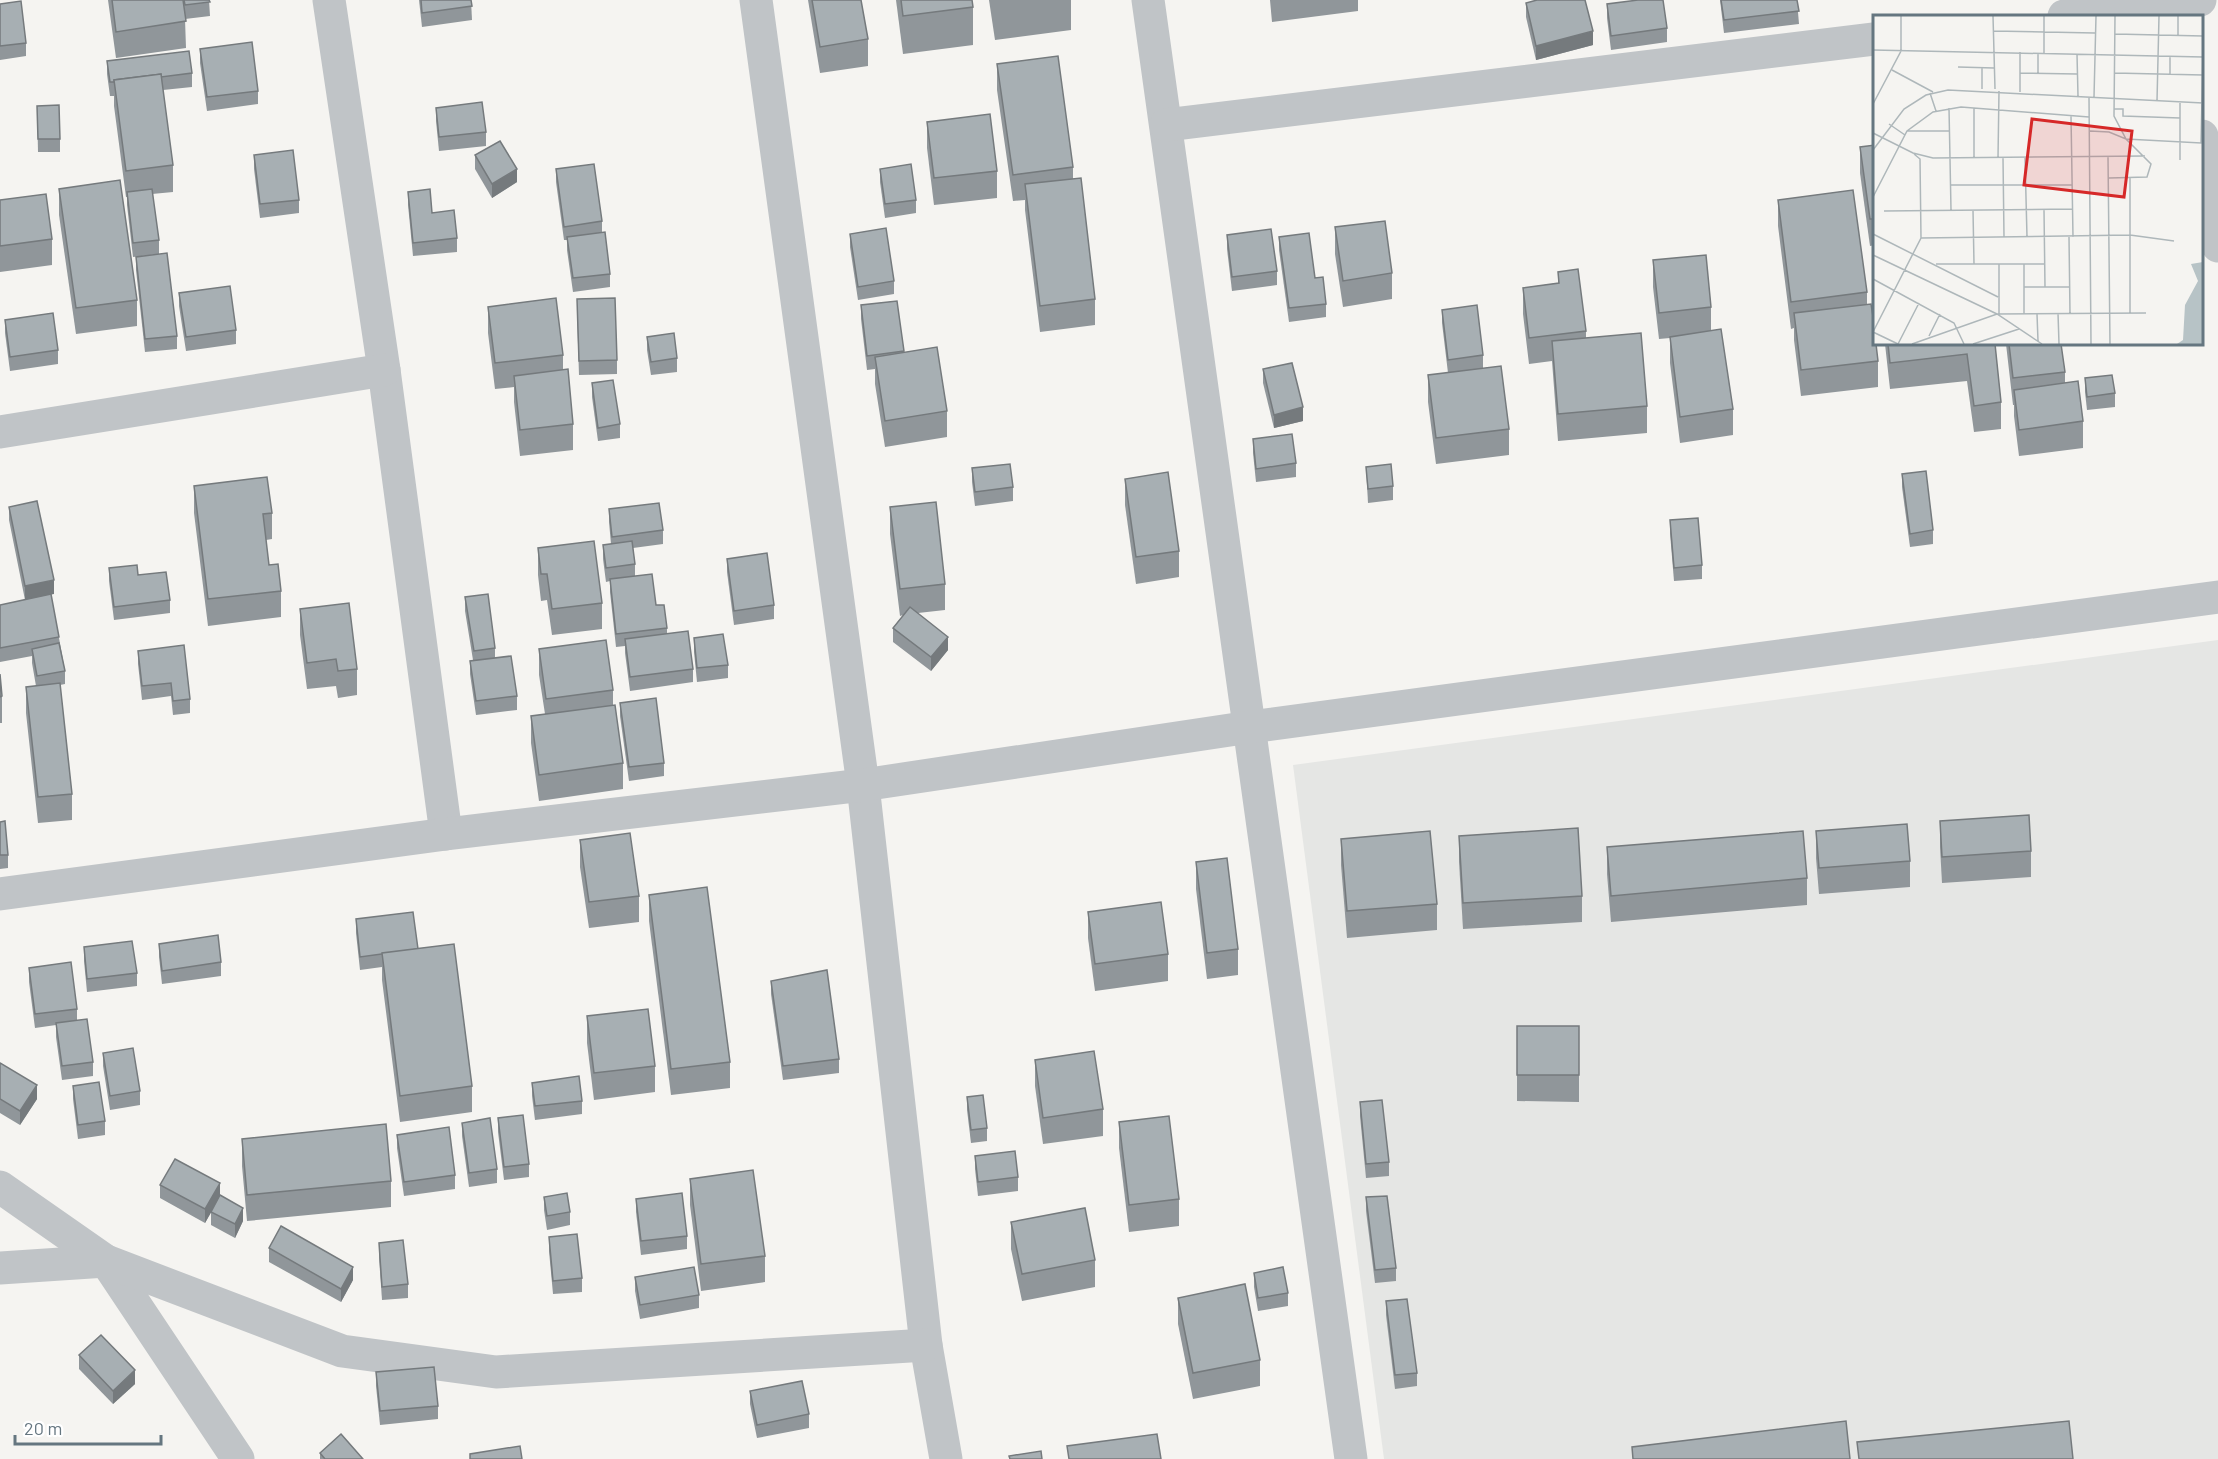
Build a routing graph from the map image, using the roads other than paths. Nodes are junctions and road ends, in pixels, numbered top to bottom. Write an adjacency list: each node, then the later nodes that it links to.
1 (329, 0): 10 (street)
2 (756, 0): 14 (street)
3 (1148, 0): 7 (street)
4 (2186, 5): 5 (street)
5 (2075, 15)
6 (1873, 39): 7 (street)
7 (1166, 125): 13 (street)
8 (2203, 143): 9 (street)
9 (2218, 246)
10 (384, 370): 11 (street); 15 (street)
11 (0, 432)
12 (2218, 597): 13 (street)
13 (1250, 727): 14 (street); 23 (street)
14 (863, 785): 15 (street); 20 (street)
15 (446, 834): 16 (street)
16 (0, 894)
17 (0, 1186): 18 (street)
18 (106, 1261): 19 (street); 20 (street); 21 (street)
19 (0, 1268)
20 (926, 1345): 22 (street)
21 (238, 1459)
22 (946, 1459)
23 (1351, 1459)

